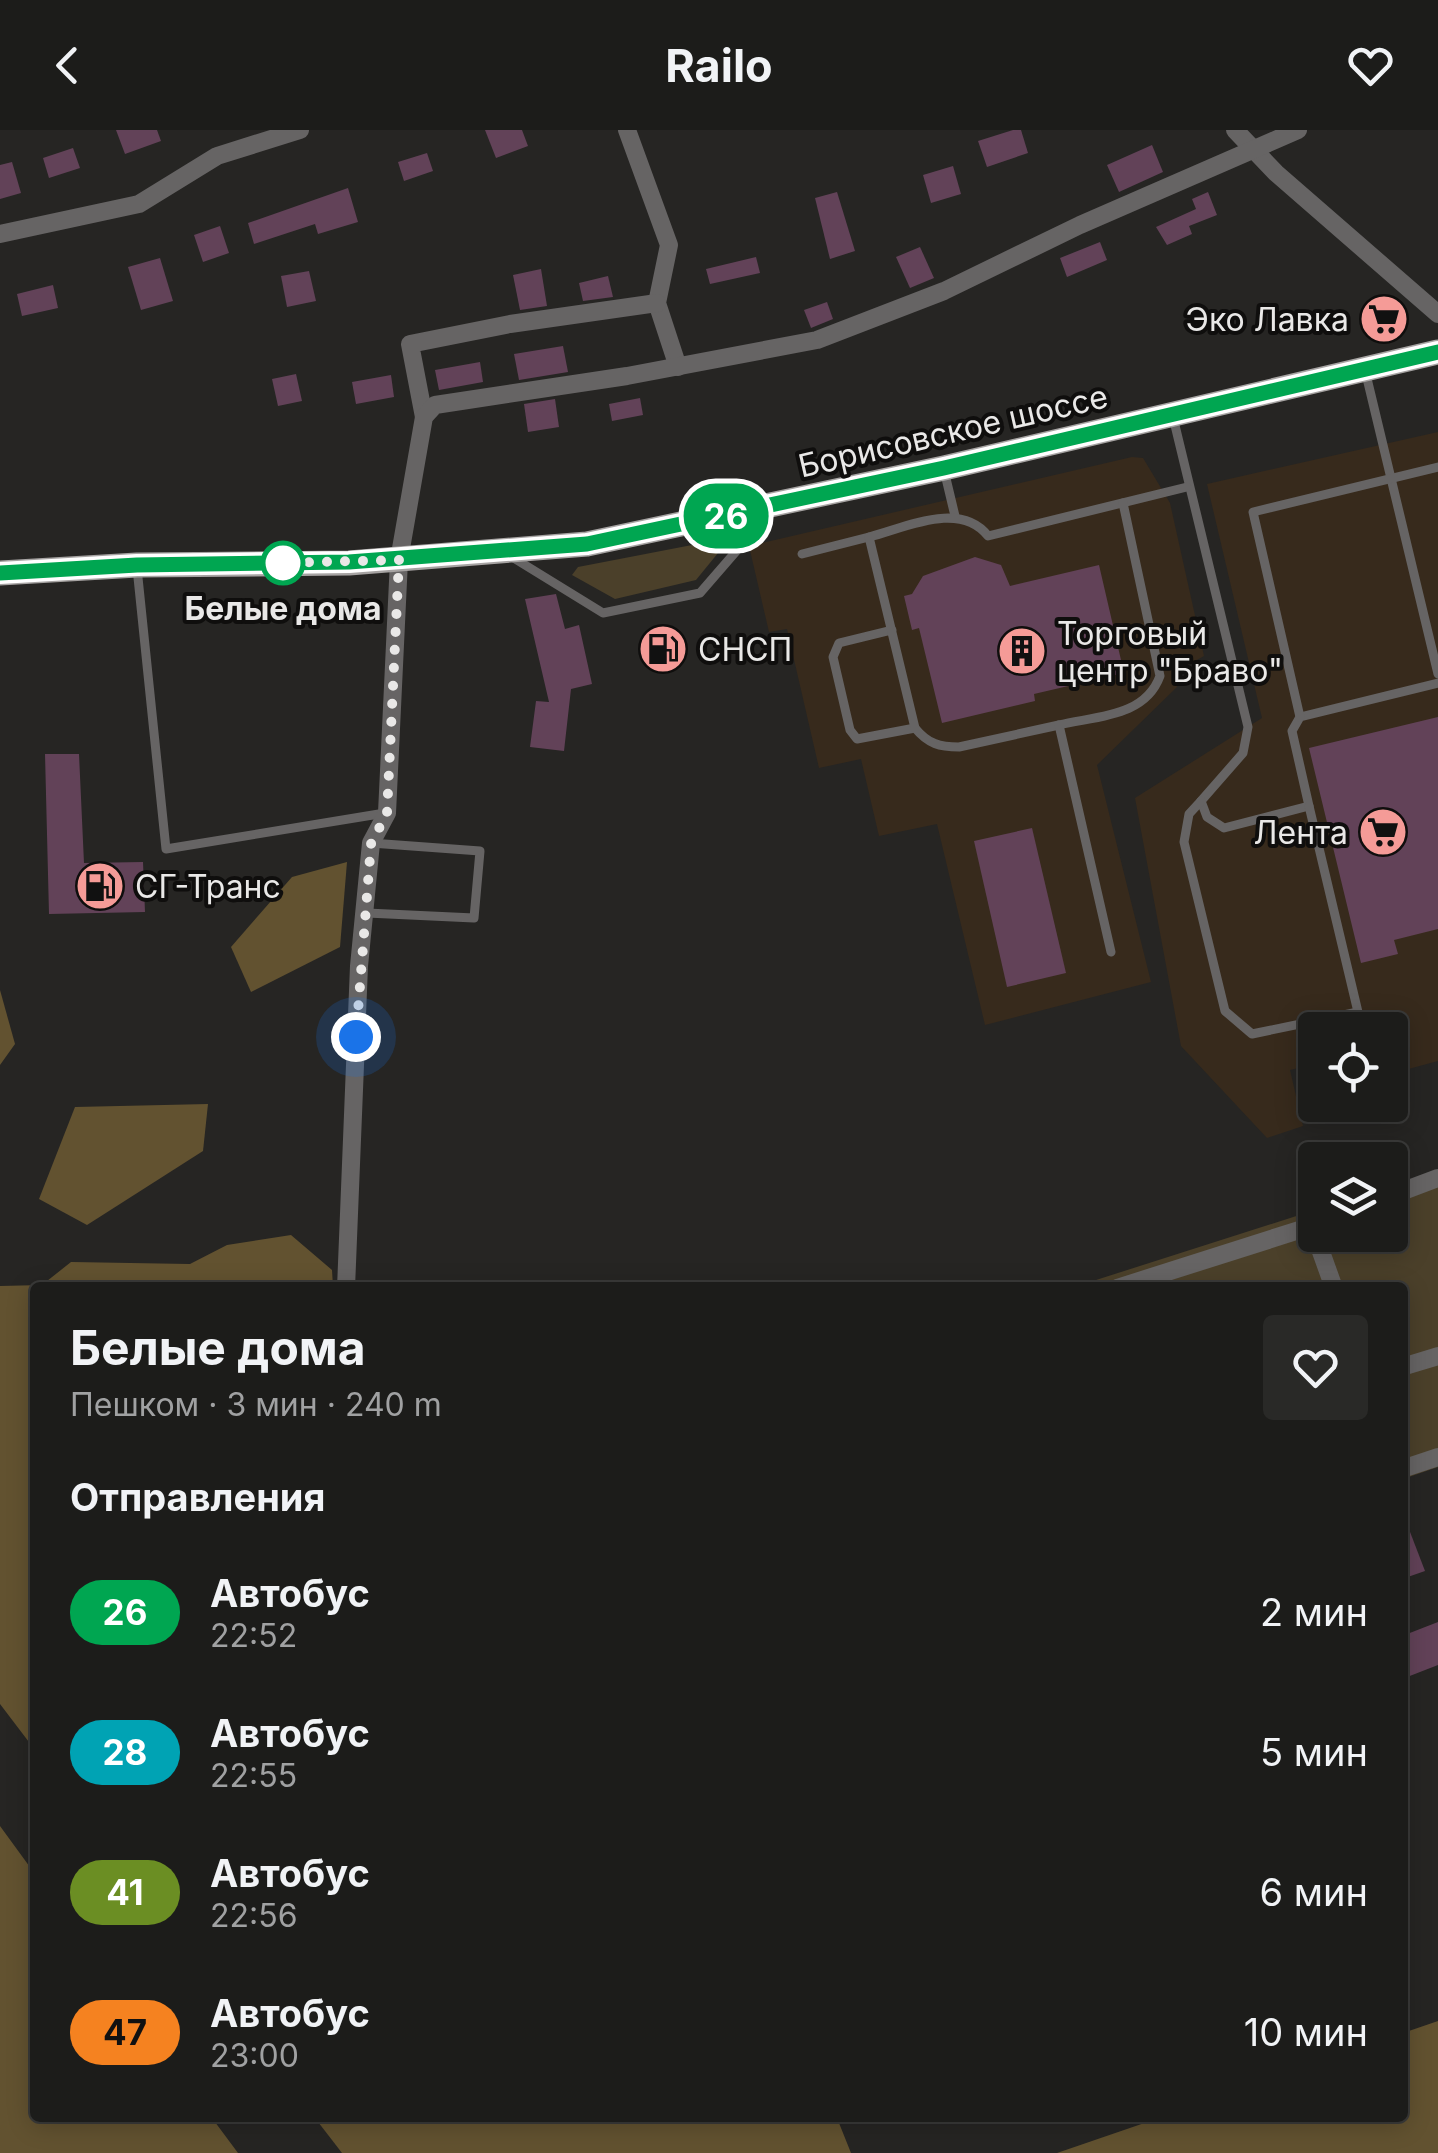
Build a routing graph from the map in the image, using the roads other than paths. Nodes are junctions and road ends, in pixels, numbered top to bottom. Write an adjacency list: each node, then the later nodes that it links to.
1 (300, 130): 6 (street)
2 (627, 130): 7 (street)
3 (1236, 130): 5 (street)
4 (1298, 130): 5 (street)
5 (1256, 150): 8 (street); 10 (street)
6 (0, 234)
7 (658, 304): 10 (street); 13 (street)
8 (1438, 314)
9 (1438, 352): 11 (main road, Борисовское шоссе)
10 (678, 366): 13 (street)
11 (1364, 369): 12 (main road, Борисовское шоссе); 16 (lane)
12 (1172, 414): 15 (main road, Борисовское шоссе); 17 (lane)
13 (424, 417): 24 (street)
14 (1438, 467): 16 (lane)
15 (944, 468): 19 (main road, Борисовское шоссе); 20 (lane)
16 (1391, 478): 28 (lane); 30 (lane)
17 (1187, 487): 18 (lane); 33 (lane)
18 (1123, 503): 20 (lane); 31 (lane)
19 (777, 505): 22 (main road, Борисовское шоссе); 22 (lane)
20 (955, 516): 21 (lane)
21 (869, 538): 23 (lane); 27 (lane)
22 (506, 553): 24 (main road, Борисовское шоссе)
23 (802, 554)
24 (399, 560): 25 (main road, Борисовское шоссе); 35 (street)
25 (137, 565): 26 (main road, Борисовское шоссе); 35 (lane)
26 (0, 573)
27 (892, 630): 32 (lane); 32 (lane)
28 (1438, 674)
29 (1438, 684): 30 (lane)
30 (1300, 718): 34 (lane)
31 (1059, 725): 32 (lane); 38 (lane)
32 (915, 728)
33 (1201, 800): 34 (lane); 34 (lane)
34 (1309, 806)
35 (387, 813): 36 (street)
36 (371, 844): 37 (street); 37 (lane)
37 (367, 912): 43 (street)
38 (1111, 952)
39 (1438, 1178): 40 (street)
40 (1408, 1189)
41 (1298, 1235): 44 (street)
42 (1322, 1252): 45 (street)
43 (346, 1282)
44 (1137, 1282)
45 (1332, 1282)
46 (1438, 1356): 47 (street)
47 (1408, 1365)
48 (1438, 1457): 49 (street)
49 (1408, 1467)

